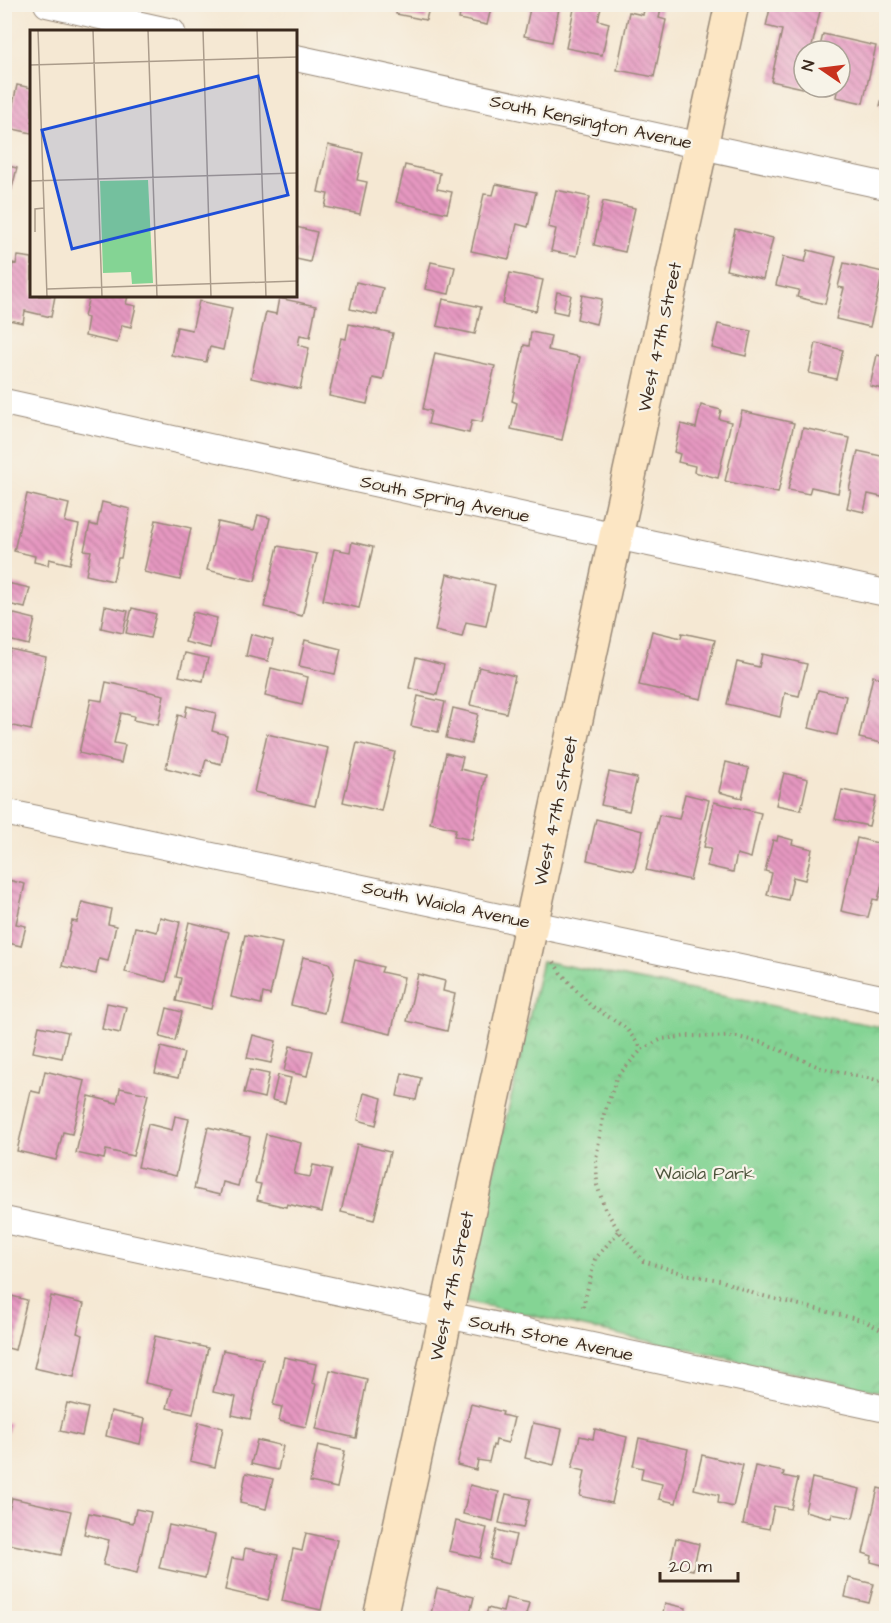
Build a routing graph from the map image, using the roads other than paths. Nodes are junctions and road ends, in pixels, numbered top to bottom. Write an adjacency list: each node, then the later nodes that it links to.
1 (48, 4): 3 (street)
2 (732, 4): 5 (main road, West 47th Street)
3 (163, 30)
4 (297, 58): 5 (street, South Kensington Avenue)
5 (701, 146): 6 (street, South Kensington Avenue); 8 (main road, West 47th Street)
6 (886, 186)
7 (4, 402): 8 (street, South Spring Avenue)
8 (616, 536): 9 (street, South Spring Avenue); 11 (main road, West 47th Street)
9 (886, 593)
10 (4, 812): 11 (street, South Waiola Avenue)
11 (532, 923): 12 (street, South Waiola Avenue); 14 (main road, West 47th Street)
12 (886, 999)
13 (4, 1220): 14 (street, South Stone Avenue)
14 (446, 1315): 15 (street, South Stone Avenue); 16 (main road, West 47th Street)
15 (886, 1409)
16 (380, 1618)

